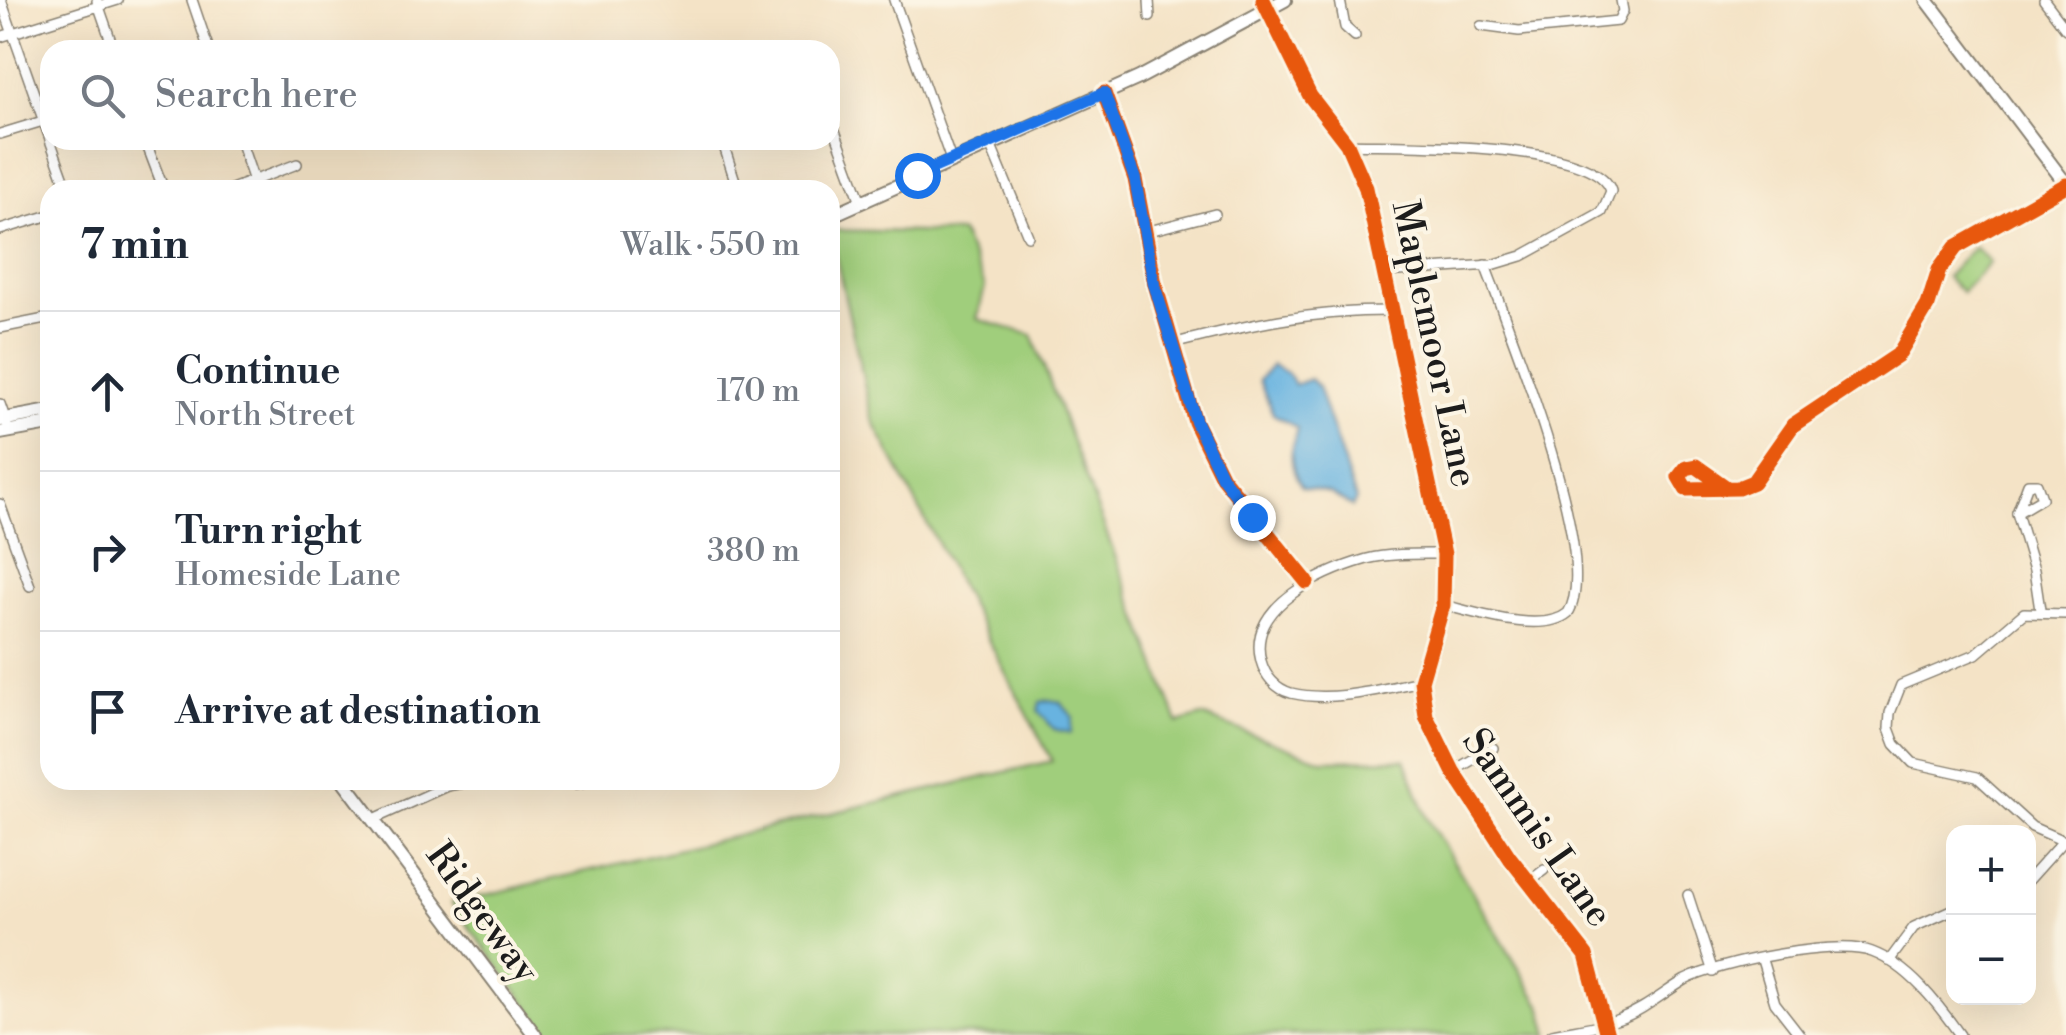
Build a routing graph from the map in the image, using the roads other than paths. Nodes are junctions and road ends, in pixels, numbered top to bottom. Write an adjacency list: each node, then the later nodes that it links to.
1 (1, 0): 16 (street)
2 (118, 0): 11 (street)
3 (192, 0): 20 (street)
4 (894, 0): 32 (street)
5 (1149, 0): 13 (street)
6 (1285, 0): 12 (main road)
7 (1340, 0): 17 (street)
8 (1621, 0): 14 (street)
9 (1927, 0): 39 (main road)
10 (2044, 0): 15 (street)
11 (98, 3): 16 (street); 19 (street)
12 (1266, 4): 21 (main road); 27 (street, Maplemoor Lane)
13 (1150, 17)
14 (1480, 26)
15 (2066, 29)
16 (12, 33): 18 (street); 22 (street)
17 (1355, 36)
18 (0, 37)
19 (111, 40)
20 (206, 40)
21 (1104, 93): 26 (main road); 45 (street)
22 (40, 110)
23 (40, 122): 24 (street)
24 (0, 134)
25 (840, 144): 40 (street)
26 (990, 144): 32 (main road); 46 (street)
27 (1348, 144): 47 (street); 48 (street, Maplemoor Lane)
28 (54, 150): 34 (street)
29 (149, 150): 35 (street)
30 (244, 150): 36 (street)
31 (725, 150): 38 (street)
32 (951, 160): 40 (main road)
33 (297, 164): 37 (street)
34 (64, 180)
35 (160, 180)
36 (254, 180)
37 (266, 180)
38 (735, 180)
39 (2066, 185): 57 (street)
40 (861, 202): 41 (main road)
41 (840, 211)
42 (1215, 214): 45 (street)
43 (40, 218): 44 (street)
44 (0, 230)
45 (1145, 232): 52 (street)
46 (1028, 236)
47 (1485, 266): 48 (street); 63 (street)
48 (1383, 272): 49 (street, Maplemoor Lane)
49 (1390, 311): 52 (street); 60 (street, Maplemoor Lane)
50 (40, 320): 51 (street)
51 (0, 328)
52 (1172, 344): 61 (street)
53 (0, 404): 56 (street)
54 (40, 414): 56 (main road)
55 (40, 424): 56 (main road)
56 (4, 426)
57 (1727, 488): 57 (street)
58 (0, 504): 62 (street)
59 (2017, 513): 64 (street)
60 (1444, 554): 61 (street); 63 (street, Maplemoor Lane)
61 (1308, 582): 66 (street)
62 (30, 586)
63 (1443, 606): 66 (street, Maplemoor Lane)
64 (2040, 610): 65 (street); 73 (street)
65 (2066, 614)
66 (1421, 681): 67 (street, Maplemoor Lane)
67 (1426, 716): 69 (street, Sammis Lane)
68 (1493, 748): 69 (street)
69 (1453, 771): 76 (street, Sammis Lane)
70 (351, 790): 72 (main road, Ridgeway)
71 (438, 790): 72 (street)
72 (374, 819): 84 (main road, Ridgeway)
73 (2064, 841): 75 (street)
74 (1544, 870): 76 (street)
75 (2036, 871)
76 (1528, 883): 82 (street, Sammis Lane)
77 (1688, 896): 81 (street)
78 (1946, 913): 80 (street)
79 (1762, 960): 80 (street); 81 (street); 86 (street)
80 (1890, 960): 87 (street)
81 (1713, 972): 82 (street)
82 (1605, 1024): 83 (street); 85 (street, Sammis Lane)
83 (1552, 1034)
84 (535, 1035)
85 (1607, 1035)
86 (1800, 1035)
87 (1960, 1035)

